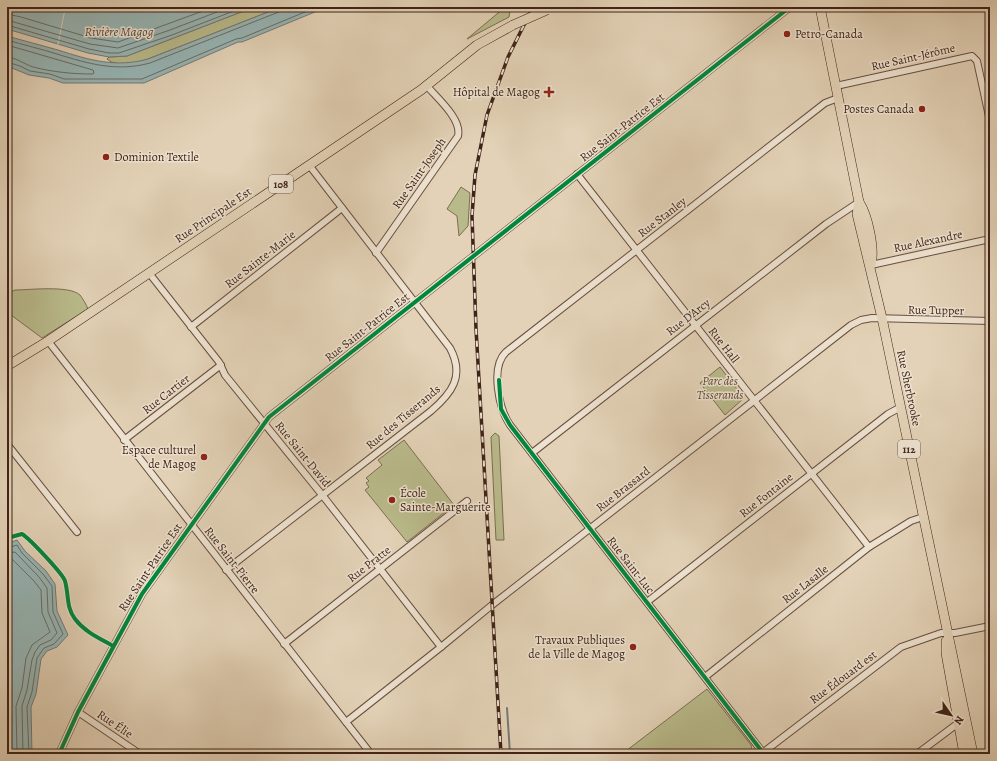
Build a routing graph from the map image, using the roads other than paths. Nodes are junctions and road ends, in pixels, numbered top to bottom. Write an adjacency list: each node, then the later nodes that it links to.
1 (790, 7): 10 (street, Rue Saint-Patrice Est)
2 (820, 7): 5 (main road, Rue Sherbrooke / 112)
3 (550, 9): 4 (main road, Rue Principale Est / 108, bridge)
4 (426, 85): 9 (main road, Rue Principale Est / 108); 15 (street, Rue Saint-Joseph)
5 (836, 86): 6 (street, Rue Saint-Jérôme); 7 (main road, Rue Sherbrooke / 112)
6 (987, 94): 8 (street, Rue Saint-Jérôme)
7 (838, 98): 11 (main road, Rue Sherbrooke / 112); 14 (street, Rue Stanley)
8 (990, 122)
9 (309, 165): 12 (street, Rue des Tisserands); 17 (main road, Rue Principale Est / 108)
10 (577, 174): 14 (street, Rue Hall); 18 (street, Rue Saint-Patrice Est)
11 (859, 202): 16 (main road, Rue Sherbrooke / 112); 21 (street, Rue D'Arcy)
12 (342, 208): 15 (street, Rue des Tisserands); 22 (street, Rue Sainte-Marie)
13 (990, 239): 16 (street, Rue Alexandre)
14 (637, 250): 21 (street, Rue Hall); 24 (street, Rue Stanley)
15 (376, 253): 18 (street, Rue des Tisserands)
16 (871, 265): 19 (main road, Rue Sherbrooke / 112)
17 (149, 273): 22 (street, Rue Saint-David); 23 (main road, Rue Principale Est / 108)
18 (415, 302): 29 (street, Rue Saint-Patrice Est); 34 (street, Rue des Tisserands)
19 (882, 318): 20 (street, Rue Tupper); 27 (street, Rue Brassard); 28 (main road, Rue Sherbrooke / 112)
20 (990, 323)
21 (695, 326): 27 (street, Rue Hall); 32 (street, Rue D'Arcy)
22 (191, 327): 25 (street, Rue Saint-David)
23 (48, 341): 26 (main road, Rue Principale Est / 108); 30 (street, Rue Saint-Pierre)
24 (501, 357): 32 (street, Rue Saint-Luc)
25 (221, 365): 29 (street, Rue Saint-David); 30 (street, Rue Cartier)
26 (7, 366)
27 (754, 401): 33 (street, Rue Hall); 38 (street, Rue Brassard)
28 (901, 407): 33 (street, Rue Fontaine); 36 (main road, Rue Sherbrooke / 112)
29 (264, 423): 34 (street, Rue Saint-David); 37 (street, Rue Saint-Patrice Est)
30 (124, 440): 37 (street, Rue Saint-Pierre)
31 (7, 444): 39 (street)
32 (532, 453): 38 (street, Rue Saint-Luc)
33 (811, 474): 40 (street, Rue Hall); 43 (street, Rue Fontaine)
34 (323, 496): 41 (street, Rue Saint-David); 42 (street, Rue des Tisserands)
35 (467, 501): 41 (street, Rue Pratte)
36 (923, 516): 40 (street, Rue Lasalle); 45 (main road, Rue Sherbrooke / 112)
37 (190, 524): 42 (street, Rue Saint-Pierre); 49 (street, Rue Saint-Patrice Est)
38 (590, 528): 43 (street, Rue Saint-Luc); 47 (street, Rue Brassard)
39 (78, 532)
40 (869, 547): 48 (street, Rue Lasalle)
41 (381, 569): 46 (street, Rue Pratte); 47 (street, Rue Saint-David)
42 (226, 570): 46 (street, Rue Saint-Pierre)
43 (647, 602): 48 (street, Rue Saint-Luc)
44 (990, 626): 45 (street, Rue Édouard est)
45 (947, 633): 50 (main road, Rue Sherbrooke / 112); 52 (street, Rue Édouard est)
46 (284, 644): 51 (street, Rue Saint-Pierre)
47 (442, 647): 51 (street, Rue Brassard)
48 (705, 677): 52 (street, Rue Saint-Luc)
49 (78, 712): 53 (street, Rue Saint-Patrice Est); 54 (street, Rue Élie)
50 (962, 720): 56 (street); 57 (main road, Rue Sherbrooke / 112); 58 (main road, Rue Sherbrooke / 112)
51 (346, 722): 55 (street, Rue Saint-Pierre)
52 (762, 753)
53 (59, 754)
54 (140, 754)
55 (371, 754)
56 (917, 754)
57 (964, 754)
58 (973, 754)

